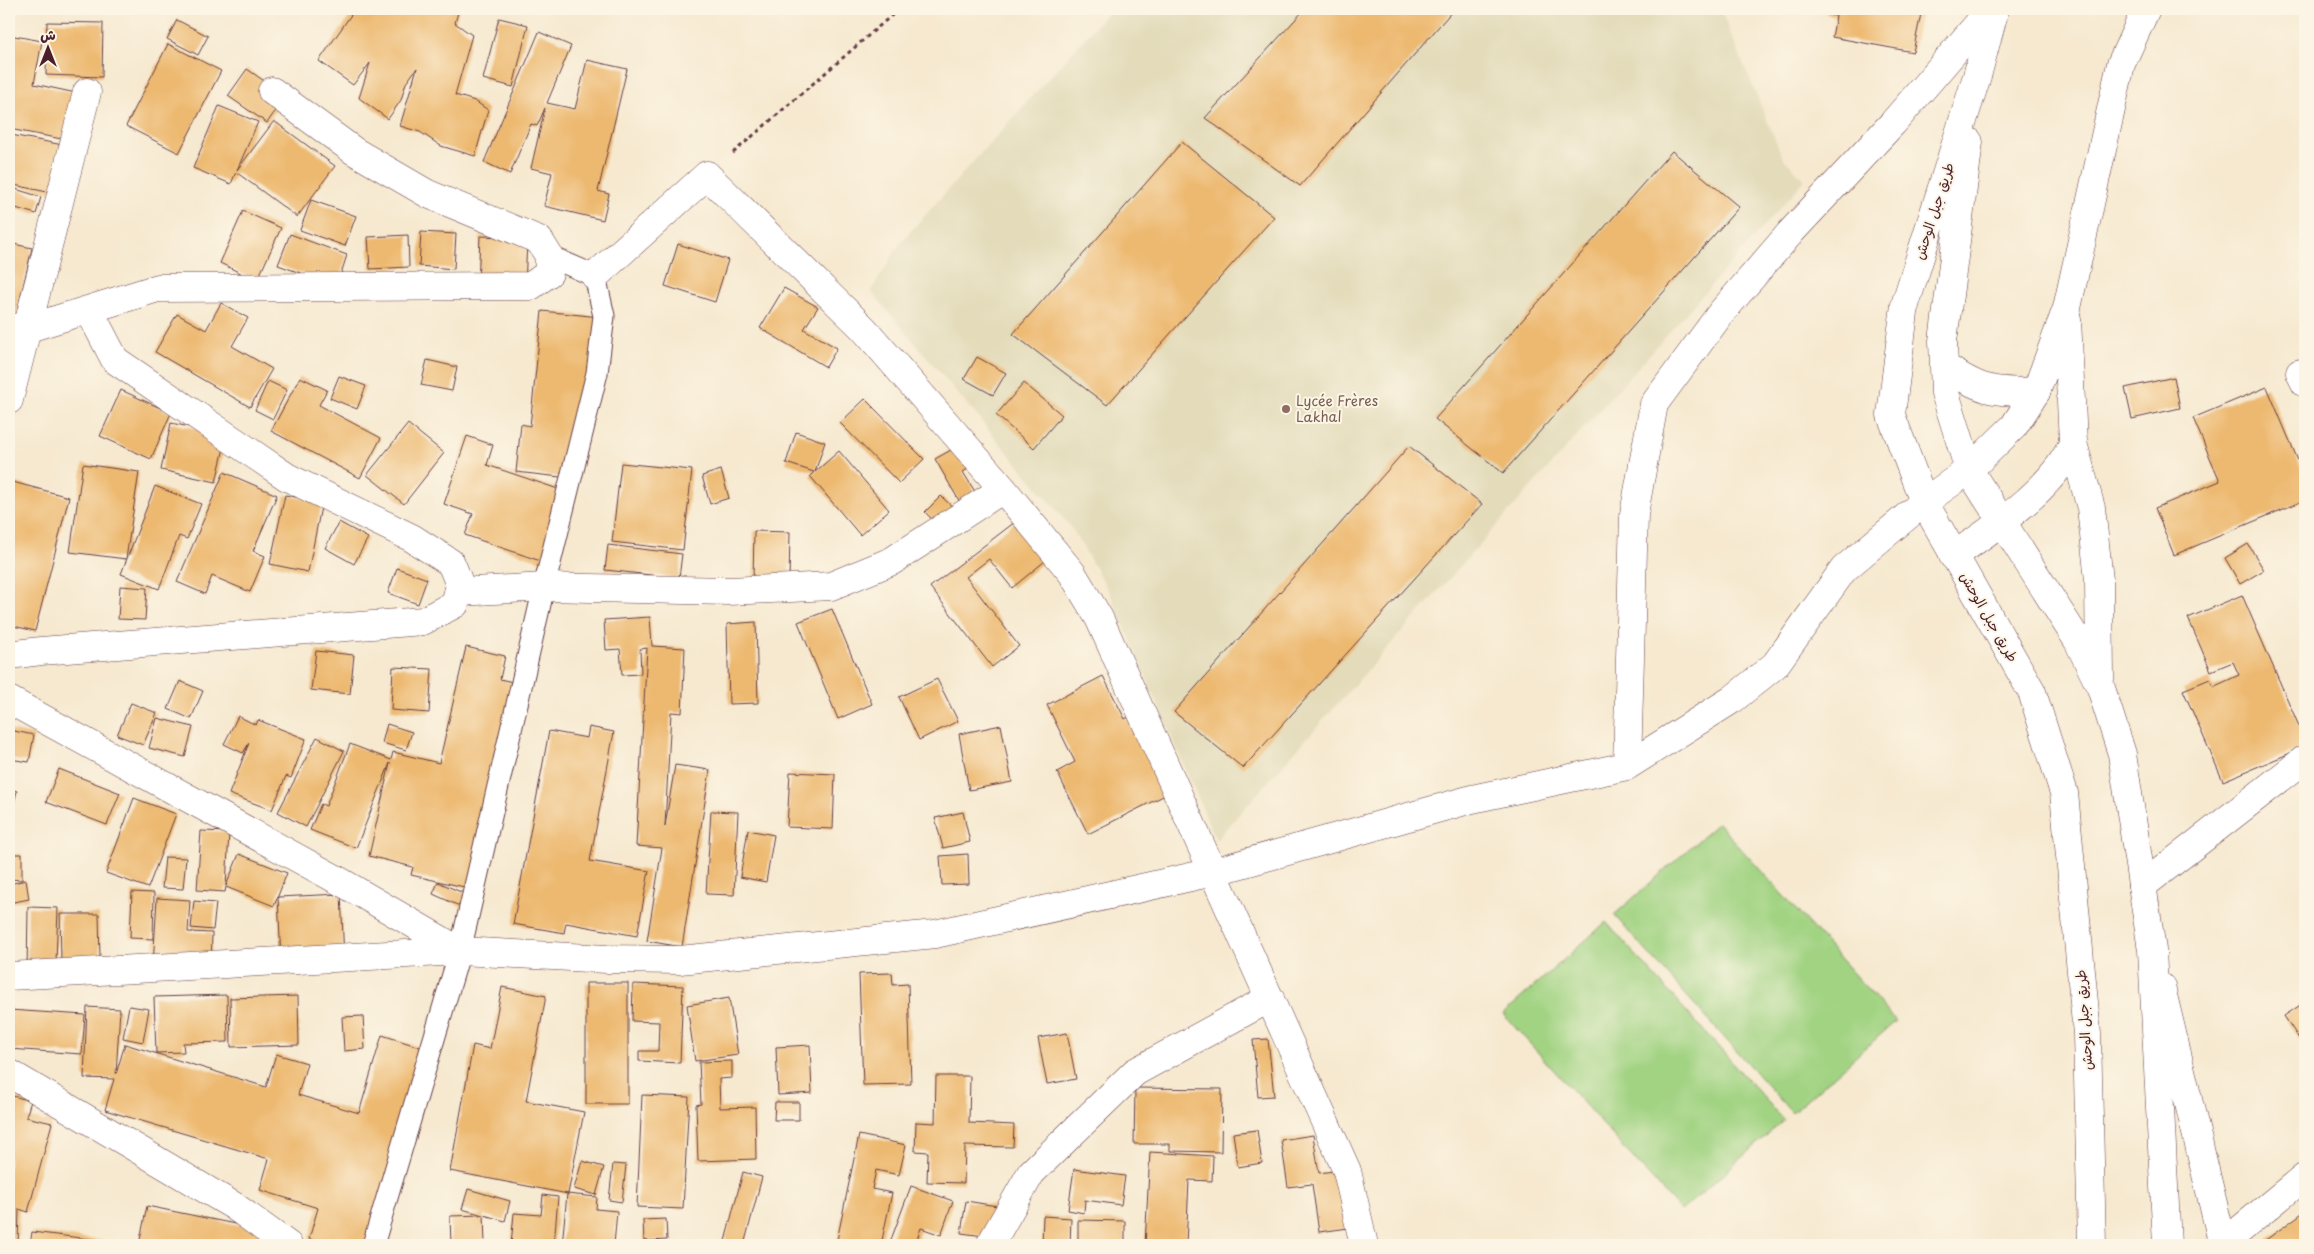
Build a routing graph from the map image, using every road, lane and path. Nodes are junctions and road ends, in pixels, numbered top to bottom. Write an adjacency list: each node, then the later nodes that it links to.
1 (899, 9): 7 (path)
2 (1993, 9): 4 (street, طريق جبل الوحش); 28 (street)
3 (2146, 9): 10 (street)
4 (1977, 76): 13 (street); 19 (street, طريق جبل الوحش)
5 (272, 91): 8 (street)
6 (87, 92): 12 (street)
7 (708, 175): 9 (street); 18 (street)
8 (549, 256): 9 (lane); 11 (street)
9 (595, 276): 22 (lane)
10 (2067, 308): 14 (street); 16 (street)
11 (89, 310): 12 (street); 23 (street)
12 (18, 328): 15 (street)
13 (1944, 366): 14 (street); 17 (street)
14 (2036, 392): 17 (street)
15 (9, 400)
16 (2073, 443): 20 (street); 25 (street)
17 (1969, 470): 19 (street); 20 (street)
18 (1003, 489): 22 (street); 29 (street)
19 (1924, 502): 21 (street, طريق جبل الوحش); 28 (street)
20 (2003, 520): 21 (street); 25 (street)
21 (1953, 556): 41 (street, طريق جبل الوحش)
22 (544, 587): 23 (street); 32 (lane)
23 (458, 592): 24 (street)
24 (9, 656)
25 (2101, 688): 30 (street)
26 (9, 700): 32 (street)
27 (2305, 759): 30 (street)
28 (1626, 766): 29 (street)
29 (1213, 872): 32 (street); 34 (street)
30 (2142, 886): 31 (street)
31 (2152, 950): 42 (street); 43 (street)
32 (460, 951): 33 (street); 38 (lane)
33 (9, 976)
34 (1270, 998): 39 (street); 40 (street)
35 (9, 1073): 37 (street)
36 (2305, 1176): 43 (street)
37 (288, 1245)
38 (374, 1245)
39 (990, 1245)
40 (1364, 1245)
41 (2092, 1245)
42 (2167, 1245)
43 (2223, 1245)

